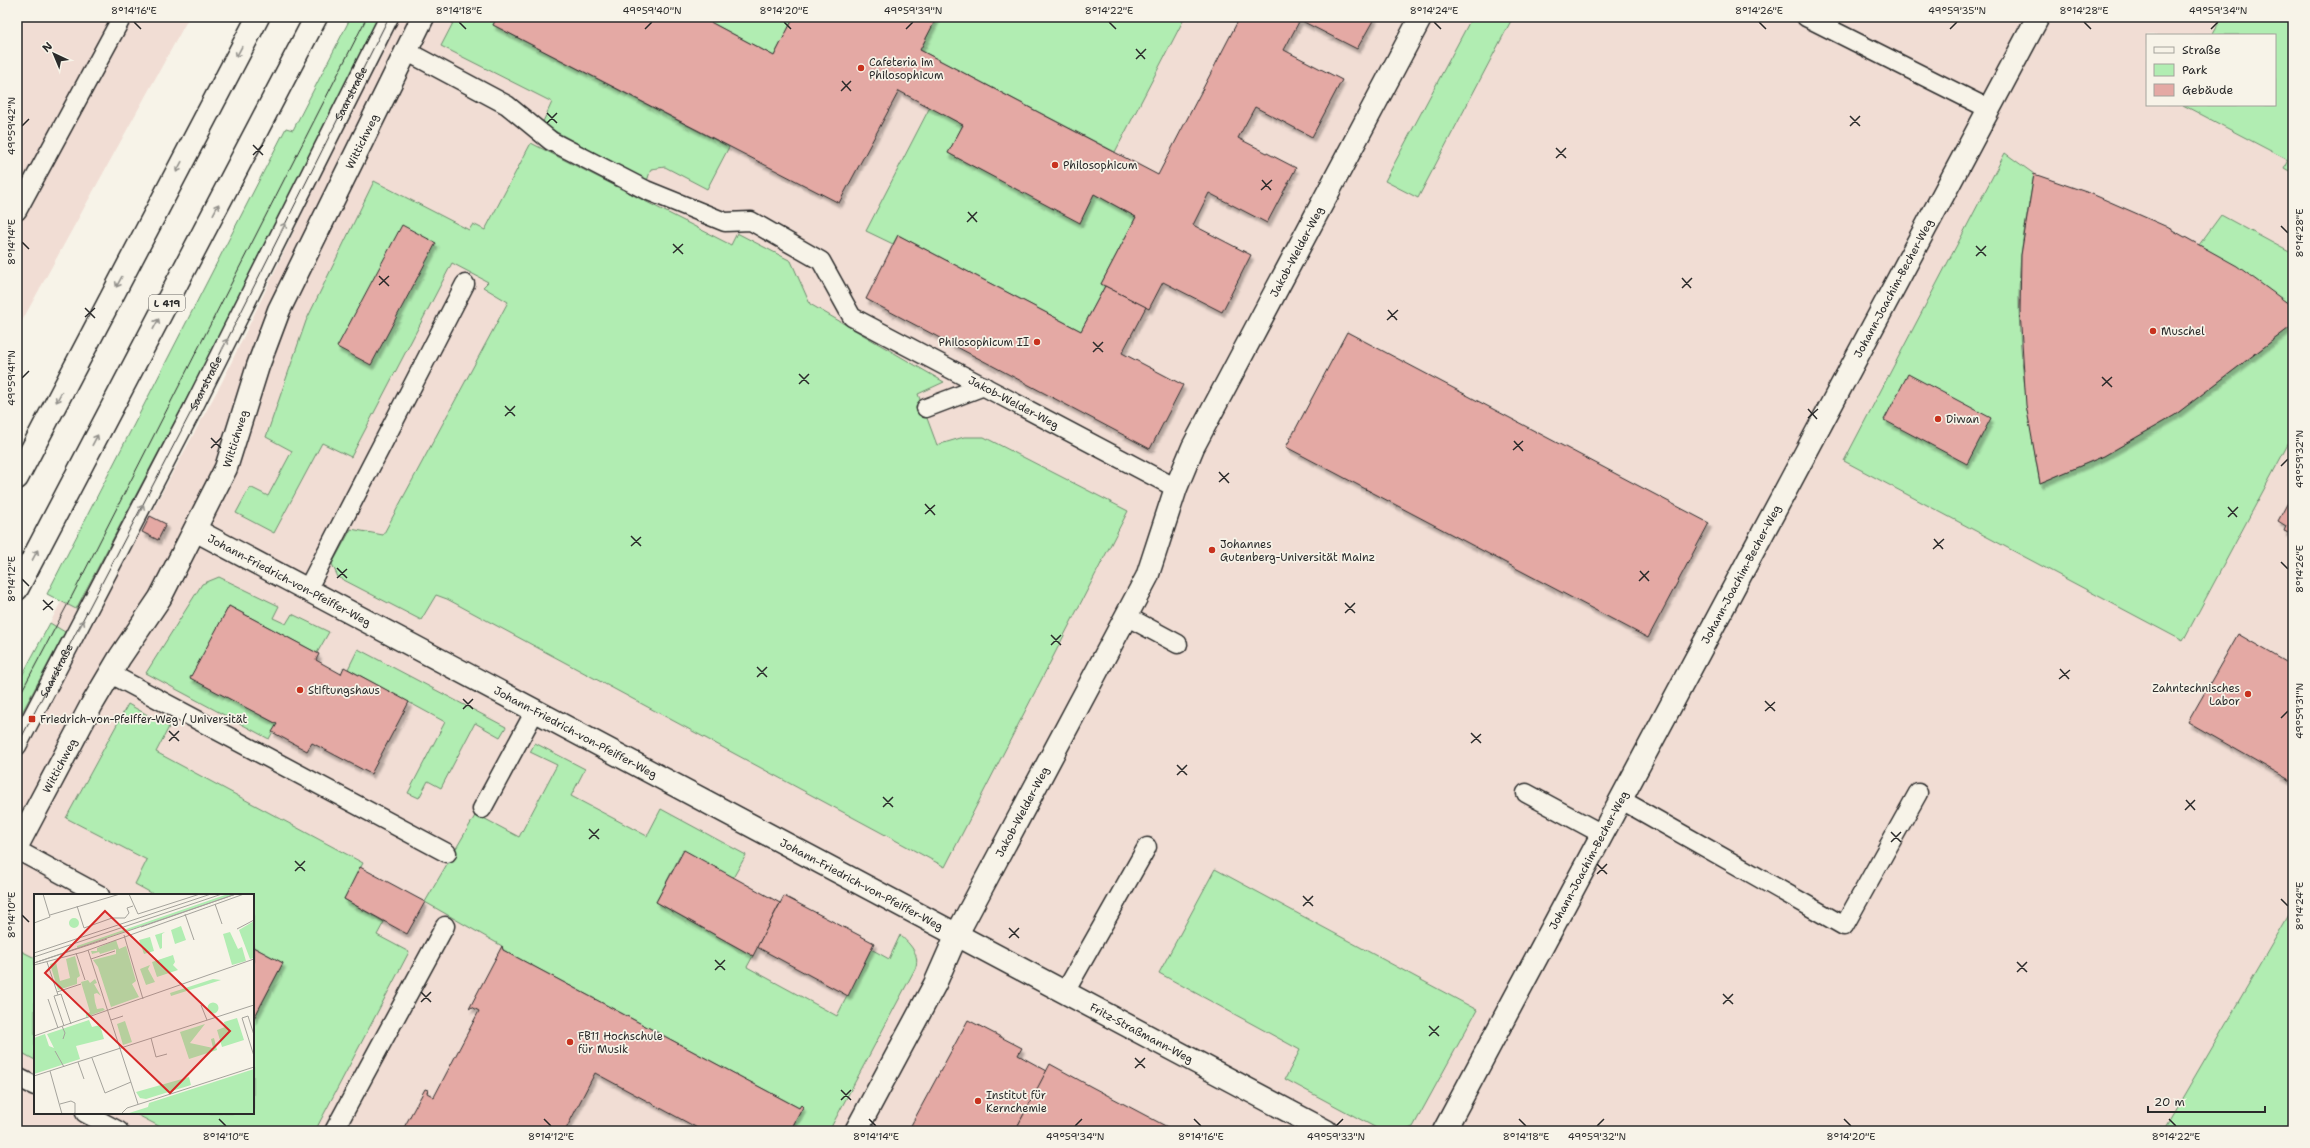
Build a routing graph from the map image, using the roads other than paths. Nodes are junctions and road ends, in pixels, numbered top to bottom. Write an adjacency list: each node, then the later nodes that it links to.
1 (122, 17): 11 (lane)
2 (258, 17): 15 (main road, one-way to 15)
3 (316, 17): 18 (main road, L 419, one-way to 3)
4 (389, 17): 24 (lane, Saarstraße, one-way to 4)
5 (423, 17): 9 (main road, Wittichweg)
6 (1421, 17): 16 (main road, Jakob-Welder-Weg)
7 (1806, 17): 10 (lane)
8 (2038, 17): 10 (main road, Johann-Joachim-Becher-Weg)
9 (406, 51): 13 (lane, Jakob-Welder-Weg); 17 (main road, Wittichweg)
10 (1989, 109): 27 (main road, Johann-Joachim-Becher-Weg)
11 (17, 210)
12 (466, 284): 19 (lane)
13 (984, 386): 14 (lane); 16 (lane, Jakob-Welder-Weg)
14 (926, 408)
15 (17, 478)
16 (1176, 488): 20 (main road, Jakob-Welder-Weg)
17 (195, 530): 19 (main road, Johann-Friedrich-von-Pfeiffer-Weg); 22 (main road, Wittichweg)
18 (17, 589)
19 (307, 590): 23 (main road, Johann-Friedrich-von-Pfeiffer-Weg)
20 (1126, 616): 21 (lane); 36 (main road, Jakob-Welder-Weg)
21 (1178, 644)
22 (111, 674): 30 (main road, Wittichweg); 33 (lane)
23 (535, 710): 28 (lane); 36 (main road, Johann-Friedrich-von-Pfeiffer-Weg)
24 (17, 746)
25 (1526, 793): 29 (lane)
26 (1918, 793): 27 (lane)
27 (1620, 799): 29 (main road, Johann-Joachim-Becher-Weg)
28 (482, 809)
29 (1602, 834): 45 (main road, Johann-Joachim-Becher-Weg)
30 (17, 846)
31 (1147, 847): 37 (lane)
32 (17, 850): 34 (lane)
33 (447, 853)
34 (98, 894)
35 (445, 926): 42 (lane)
36 (957, 934): 37 (main road, Fritz-Straßmann-Weg); 43 (main road, Jakob-Welder-Weg)
37 (1065, 992): 44 (main road, Fritz-Straßmann-Weg)
38 (17, 1077): 39 (lane)
39 (34, 1086)
40 (87, 1114): 41 (lane)
41 (119, 1131)
42 (334, 1131)
43 (856, 1131)
44 (1326, 1131)
45 (1444, 1131)

